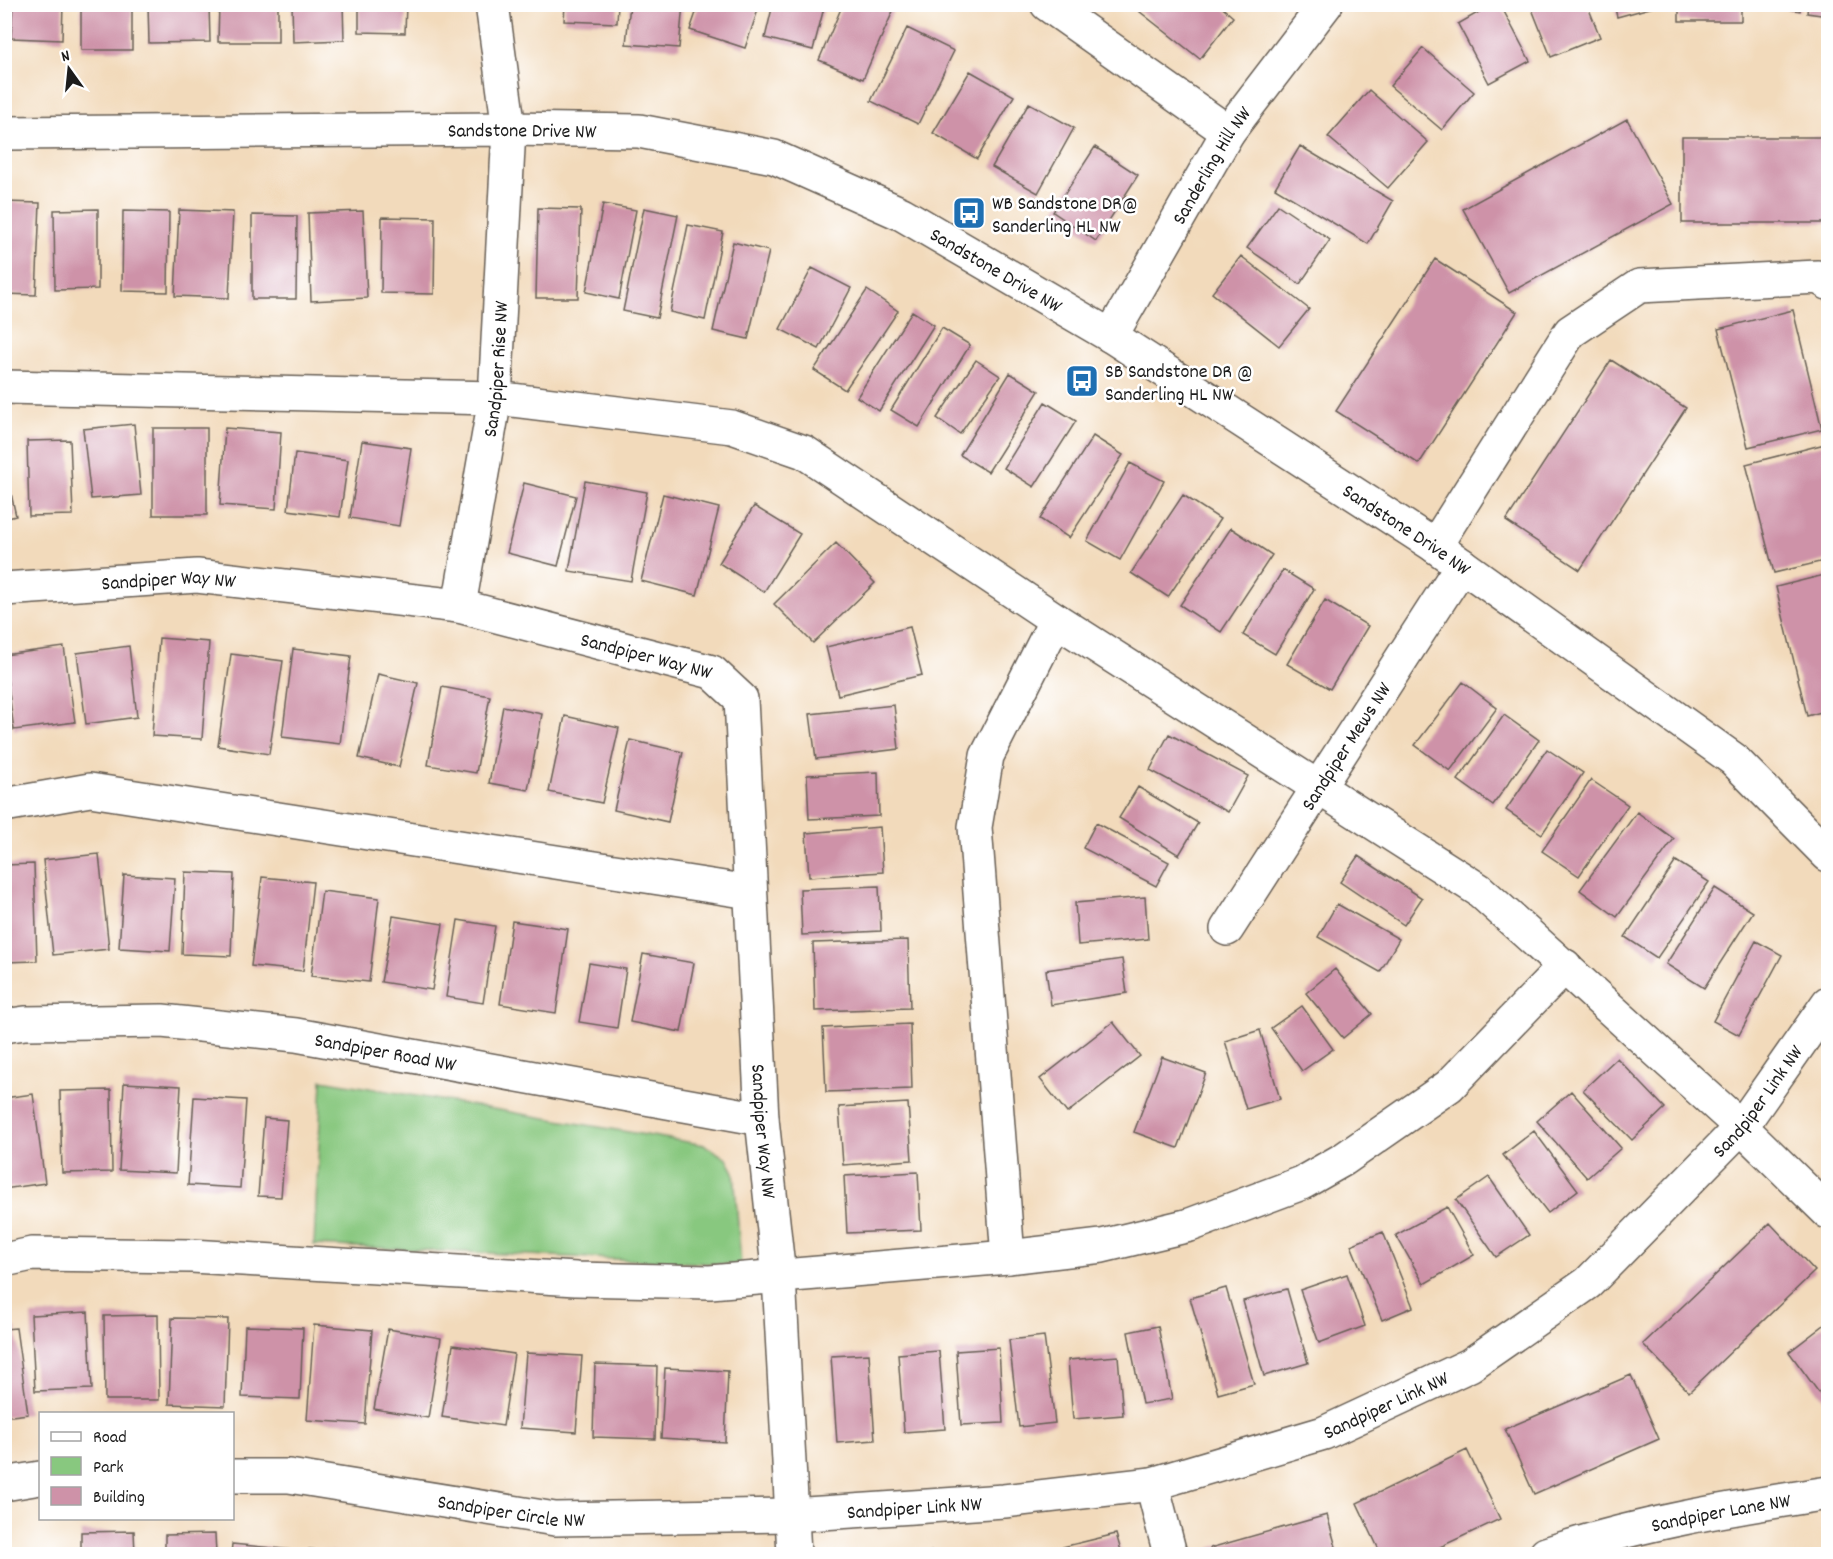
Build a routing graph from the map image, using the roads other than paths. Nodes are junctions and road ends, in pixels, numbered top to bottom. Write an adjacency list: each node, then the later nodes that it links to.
1 (492, 4): 4 (street, Sandpiper Rise NW)
2 (1047, 4): 5 (street)
3 (1326, 4): 5 (street, Sanderling Hill NW)
4 (509, 129): 6 (street, Sandstone Drive NW); 8 (street, Sandstone Drive NW); 10 (street, Sandpiper Rise NW)
5 (1228, 132): 8 (street, Sanderling Hill NW)
6 (4, 133)
7 (1828, 283): 11 (street)
8 (1111, 336): 11 (street, Sandstone Drive NW)
9 (4, 387): 10 (street)
10 (495, 398): 14 (street, Sandpiper Rise NW); 15 (street)
11 (1435, 546): 12 (street, Sandstone Drive NW)
12 (1462, 565): 16 (street, Sandpiper Mews NW); 18 (street, Sandstone Drive NW)
13 (4, 589): 14 (street, Sandpiper Way NW)
14 (459, 606): 19 (street, Sandpiper Way NW)
15 (1056, 620): 16 (street); 27 (street)
16 (1319, 787): 20 (street, Sandpiper Mews NW); 21 (street)
17 (4, 805): 19 (street)
18 (1828, 855)
19 (750, 892): 24 (street, Sandpiper Way NW)
20 (1227, 928)
21 (1565, 966): 25 (street); 27 (street)
22 (1828, 1003): 25 (street, Sandpiper Link NW)
23 (4, 1026): 24 (street, Sandpiper Road NW)
24 (762, 1119): 29 (street, Sandpiper Way NW)
25 (1741, 1127): 26 (street); 33 (street, Sandpiper Link NW)
26 (1828, 1212)
27 (1008, 1257): 29 (street)
28 (4, 1260): 29 (street)
29 (779, 1277): 35 (street)
30 (234, 1476): 35 (street, Sandpiper Circle NW)
31 (39, 1478): 32 (street)
32 (4, 1484)
33 (1152, 1484): 35 (street, Sandpiper Link NW); 37 (street)
34 (1828, 1493): 38 (street, Sandpiper Lane NW)
35 (791, 1515): 36 (street)
36 (794, 1554)
37 (1170, 1554)
38 (1546, 1554)

